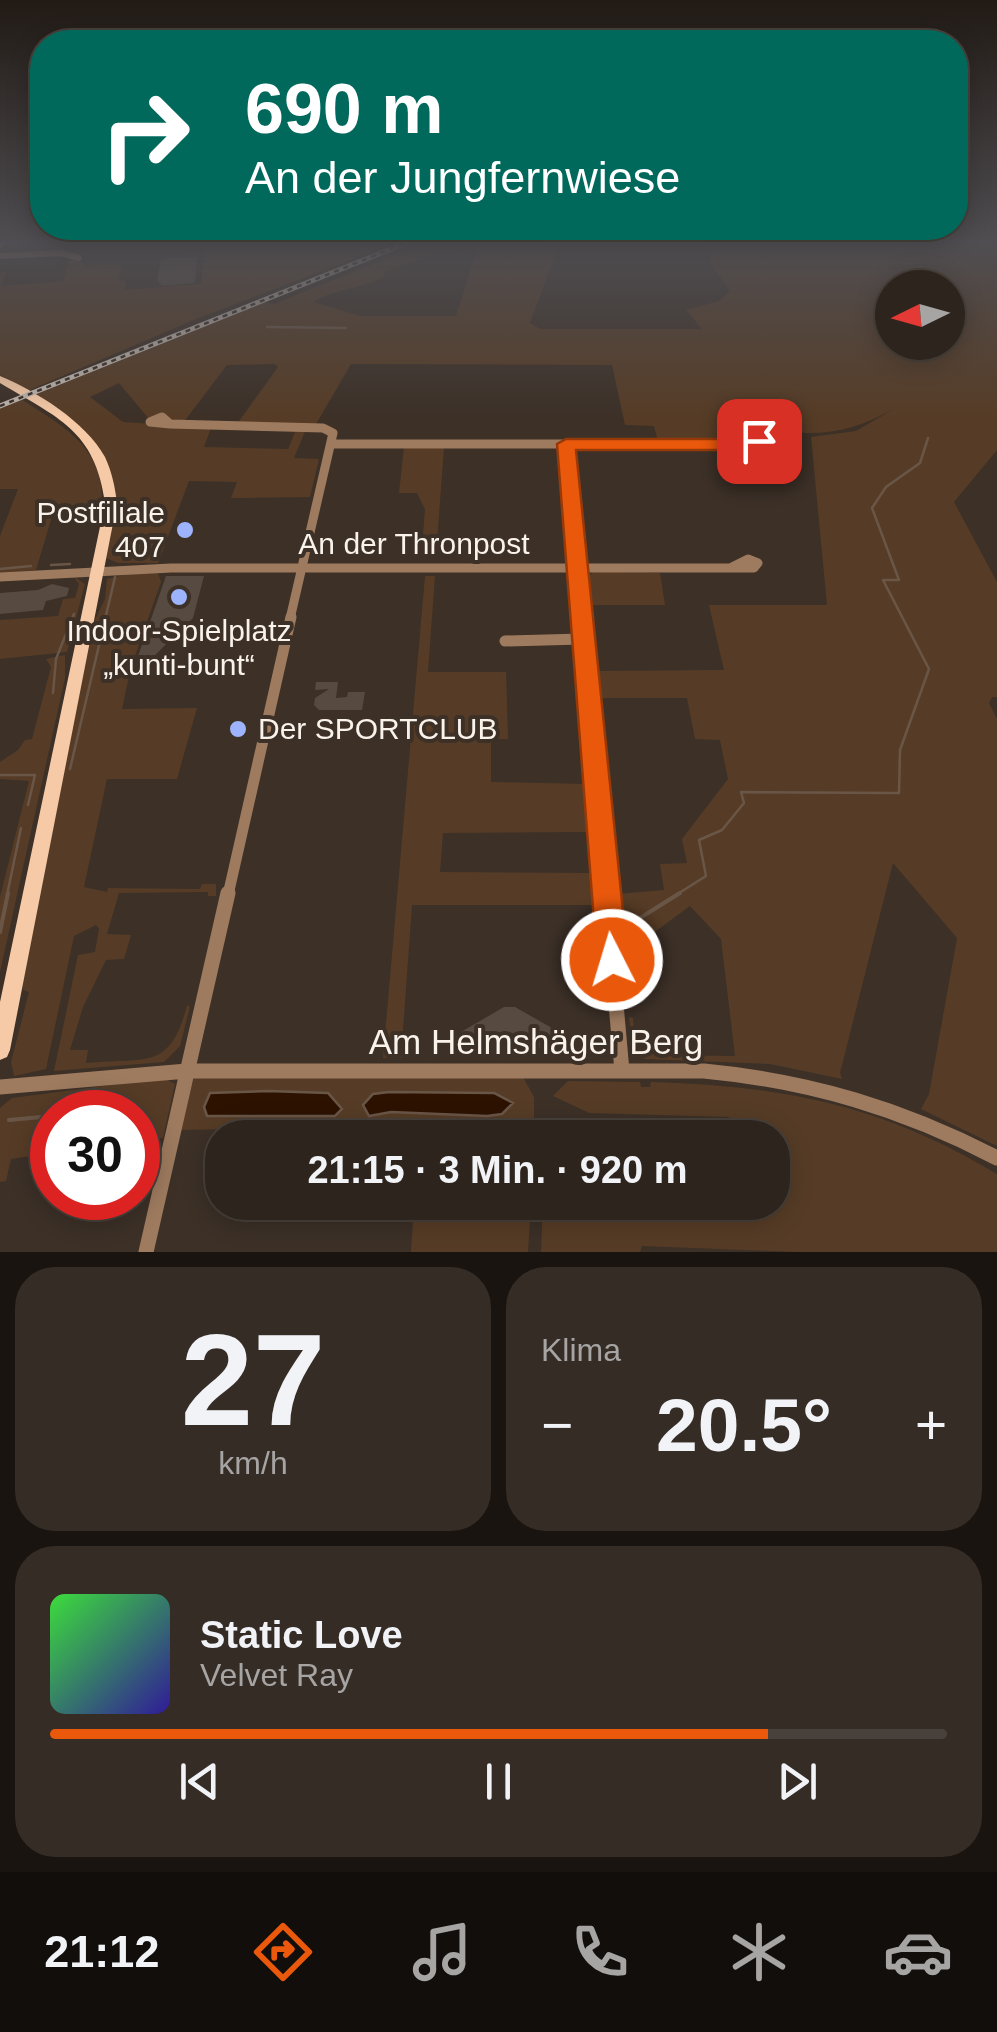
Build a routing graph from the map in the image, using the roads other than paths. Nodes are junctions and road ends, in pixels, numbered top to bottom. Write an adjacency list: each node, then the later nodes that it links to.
1 (0, 380): 9 (main road)
2 (171, 425): 3 (street)
3 (331, 444): 4 (street); 6 (street)
4 (566, 444): 5 (street); 7 (street)
5 (737, 444)
6 (301, 568): 7 (street, An der Thronpost); 9 (street, An der Thronpost); 14 (street)
7 (578, 568): 8 (street, An der Thronpost); 11 (street)
8 (730, 568)
9 (98, 570): 10 (street, An der Thronpost); 13 (main road)
10 (0, 577)
11 (582, 640): 12 (street); 15 (street)
12 (505, 641)
13 (0, 1050)
14 (187, 1071): 15 (street, Am Helmshäger Berg); 16 (street, Am Helmshäger Berg); 18 (street)
15 (622, 1071): 17 (street, Am Helmshäger Berg)
16 (0, 1087)
17 (997, 1158)
18 (146, 1252)

